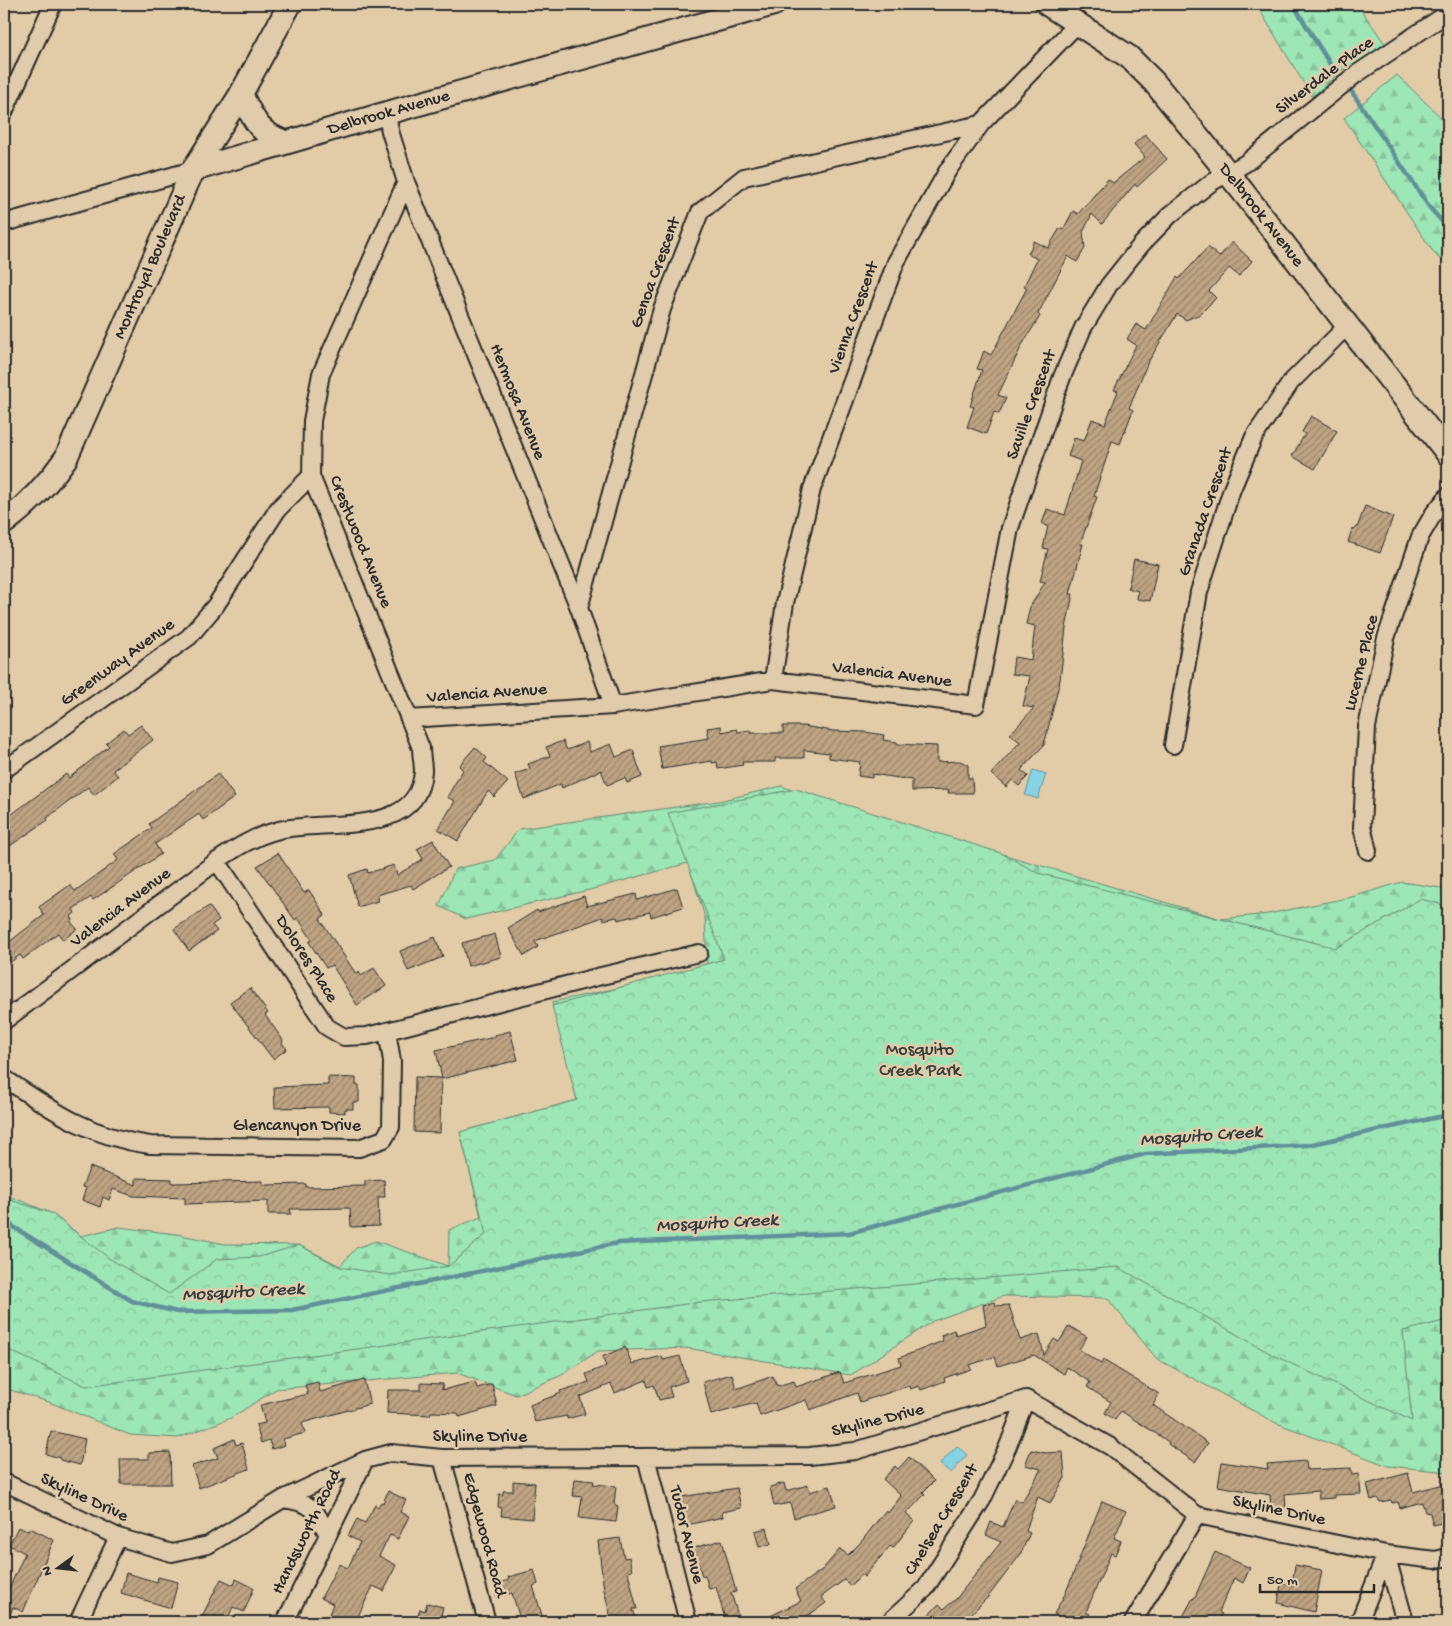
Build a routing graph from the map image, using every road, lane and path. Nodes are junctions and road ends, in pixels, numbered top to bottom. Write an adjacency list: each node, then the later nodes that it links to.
1 (53, 4): 8 (street)
2 (290, 4): 7 (street, Montroyal Boulevard)
3 (774, 4): 9 (street, Delbrook Avenue)
4 (1047, 4): 6 (street, Delbrook Avenue)
5 (1448, 13): 13 (street, Silverdale Place)
6 (1078, 23): 10 (street, Vienna Crescent); 13 (street, Delbrook Avenue)
7 (241, 94): 11 (street); 12 (street, Montroyal Boulevard)
8 (4, 112)
9 (386, 113): 11 (street, Delbrook Avenue); 14 (street, Hermosa Avenue)
10 (981, 124): 21 (street, Genoa Crescent); 22 (street, Vienna Crescent)
11 (286, 142): 12 (street, Delbrook Avenue)
12 (193, 170): 15 (street, Delbrook Avenue); 20 (street, Montroyal Boulevard)
13 (1228, 173): 16 (street, Delbrook Avenue); 23 (street, Saville Crescent)
14 (406, 182): 18 (street, Crestwood Avenue); 21 (street, Hermosa Avenue)
15 (4, 223)
16 (1348, 325): 17 (street, Delbrook Avenue); 26 (street, Granada Crescent)
17 (1448, 454)
18 (311, 476): 25 (street, Crestwood Avenue); 27 (street, Greenway Avenue)
19 (1448, 496): 28 (street, Lucerne Place)
20 (4, 523)
21 (579, 608): 24 (street, Hermosa Avenue)
22 (773, 680): 23 (street, Valencia Avenue); 24 (street, Valencia Avenue)
23 (976, 705)
24 (614, 706): 25 (street, Valencia Avenue)
25 (409, 719): 29 (street, Valencia Avenue)
26 (1173, 746)
27 (4, 770)
28 (1368, 851)
29 (217, 861): 31 (street, Valencia Avenue); 32 (street, Dolores Place)
30 (699, 953): 32 (street)
31 (4, 1021)
32 (387, 1032): 33 (street, Glencanyon Drive)
33 (4, 1078)
34 (1026, 1399): 35 (street, Skyline Drive); 40 (street, Skyline Drive); 49 (street, Chelsea Crescent)
35 (646, 1457): 36 (street, Skyline Drive); 48 (street, Tudor Avenue)
36 (442, 1458): 37 (street, Skyline Drive); 47 (street, Edgewood Road)
37 (365, 1460): 39 (street, Skyline Drive); 41 (street, Handsworth Road)
38 (4, 1482): 42 (street, Skyline Drive)
39 (283, 1499): 41 (street); 42 (street, Skyline Drive)
40 (1197, 1515): 43 (street, Skyline Drive); 50 (street)
41 (327, 1533): 46 (street, Handsworth Road)
42 (118, 1537): 45 (street)
43 (1386, 1554): 44 (street, Skyline Drive); 51 (street); 52 (street)
44 (1448, 1557)
45 (78, 1622)
46 (285, 1622)
47 (487, 1622)
48 (688, 1622)
49 (889, 1622)
50 (1133, 1622)
51 (1359, 1622)
52 (1405, 1622)

